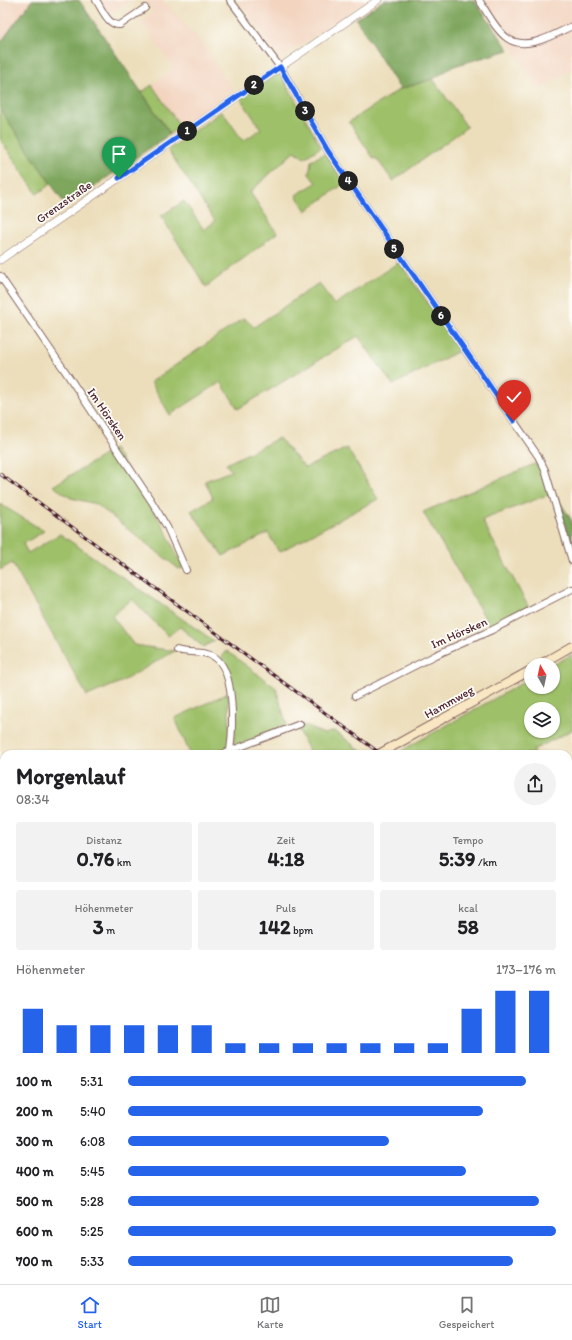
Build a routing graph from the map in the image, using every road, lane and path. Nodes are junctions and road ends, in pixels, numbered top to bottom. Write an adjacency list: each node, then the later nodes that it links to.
1 (96, 0): 5 (street)
2 (230, 0): 7 (street)
3 (378, 0): 7 (street, Grenzstraße)
4 (479, 0): 6 (street)
5 (146, 8)
6 (572, 26)
7 (280, 67): 8 (street, Grenzstraße); 10 (street)
8 (0, 260)
9 (0, 276): 11 (street, Im Hörsken)
10 (572, 561)
11 (186, 570)
12 (572, 589): 17 (street, Im Hörsken)
13 (571, 646): 15 (main road)
14 (177, 650): 19 (street)
15 (551, 658)
16 (524, 674): 21 (main road, Hammweg)
17 (355, 696)
18 (300, 724): 20 (street)
19 (230, 750)
20 (233, 750)
21 (386, 750)

